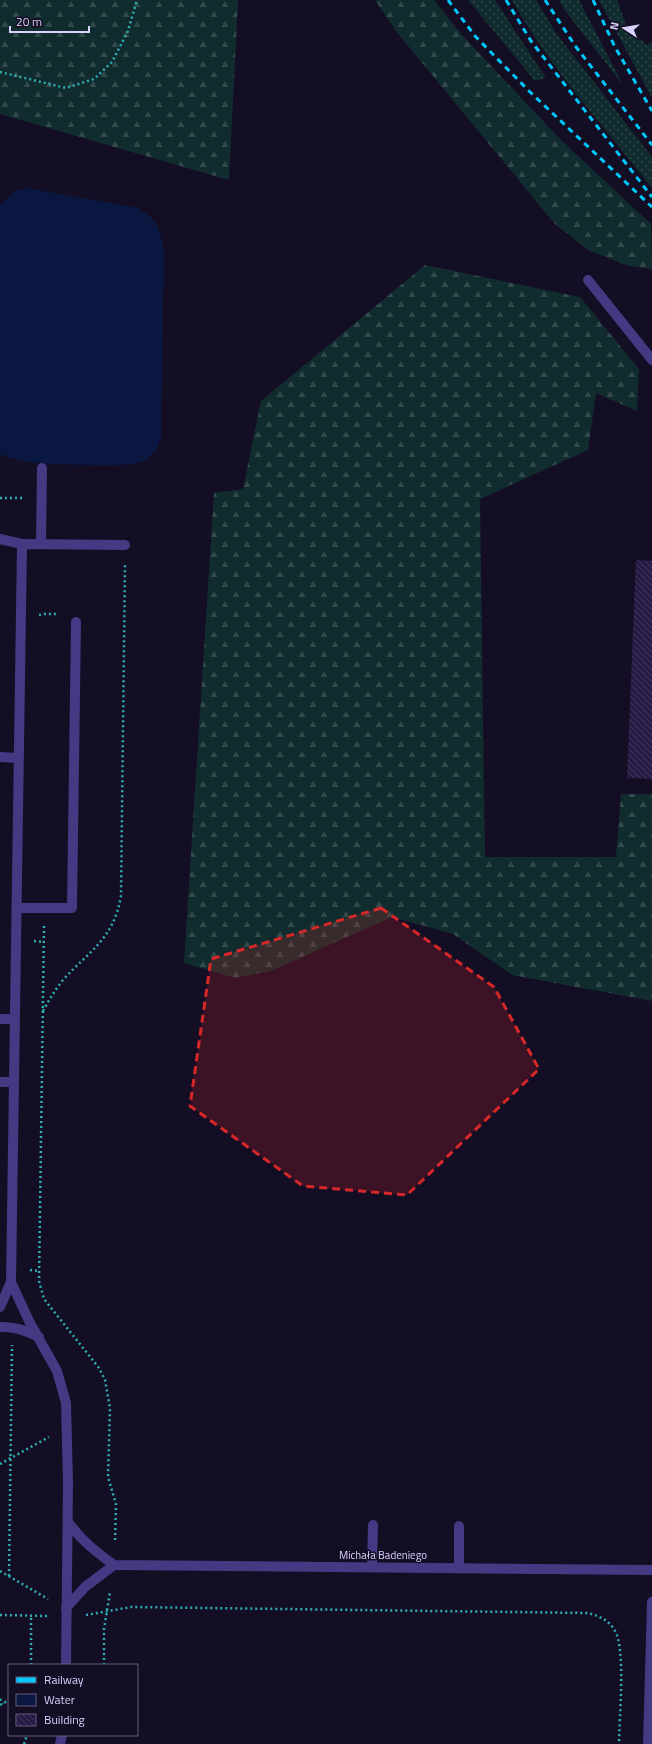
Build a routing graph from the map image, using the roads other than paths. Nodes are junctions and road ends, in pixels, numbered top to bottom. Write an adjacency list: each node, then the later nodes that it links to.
1 (588, 280): 2 (lane)
2 (652, 360)
3 (42, 468): 6 (lane)
4 (0, 539): 5 (lane)
5 (22, 544): 6 (lane); 10 (lane)
6 (40, 544): 7 (lane)
7 (125, 545)
8 (76, 622): 11 (lane)
9 (0, 757): 10 (lane)
10 (19, 758): 11 (lane)
11 (17, 908): 13 (lane)
12 (0, 1019): 13 (lane)
13 (15, 1019): 15 (lane)
14 (0, 1082): 15 (lane)
15 (14, 1082): 16 (lane)
16 (11, 1282): 17 (lane); 19 (lane)
17 (0, 1307)
18 (0, 1327): 19 (lane)
19 (39, 1337): 20 (lane)
20 (68, 1522): 23 (lane); 28 (lane)
21 (373, 1525): 24 (lane)
22 (460, 1526): 25 (lane)
23 (114, 1565): 24 (lane, Michała Badeniego); 28 (lane)
24 (372, 1567): 25 (lane, Michała Badeniego)
25 (460, 1568): 26 (lane, Michała Badeniego)
26 (652, 1570)
27 (652, 1602): 30 (lane)
28 (66, 1612): 29 (lane)
29 (66, 1664)
30 (648, 1744)

